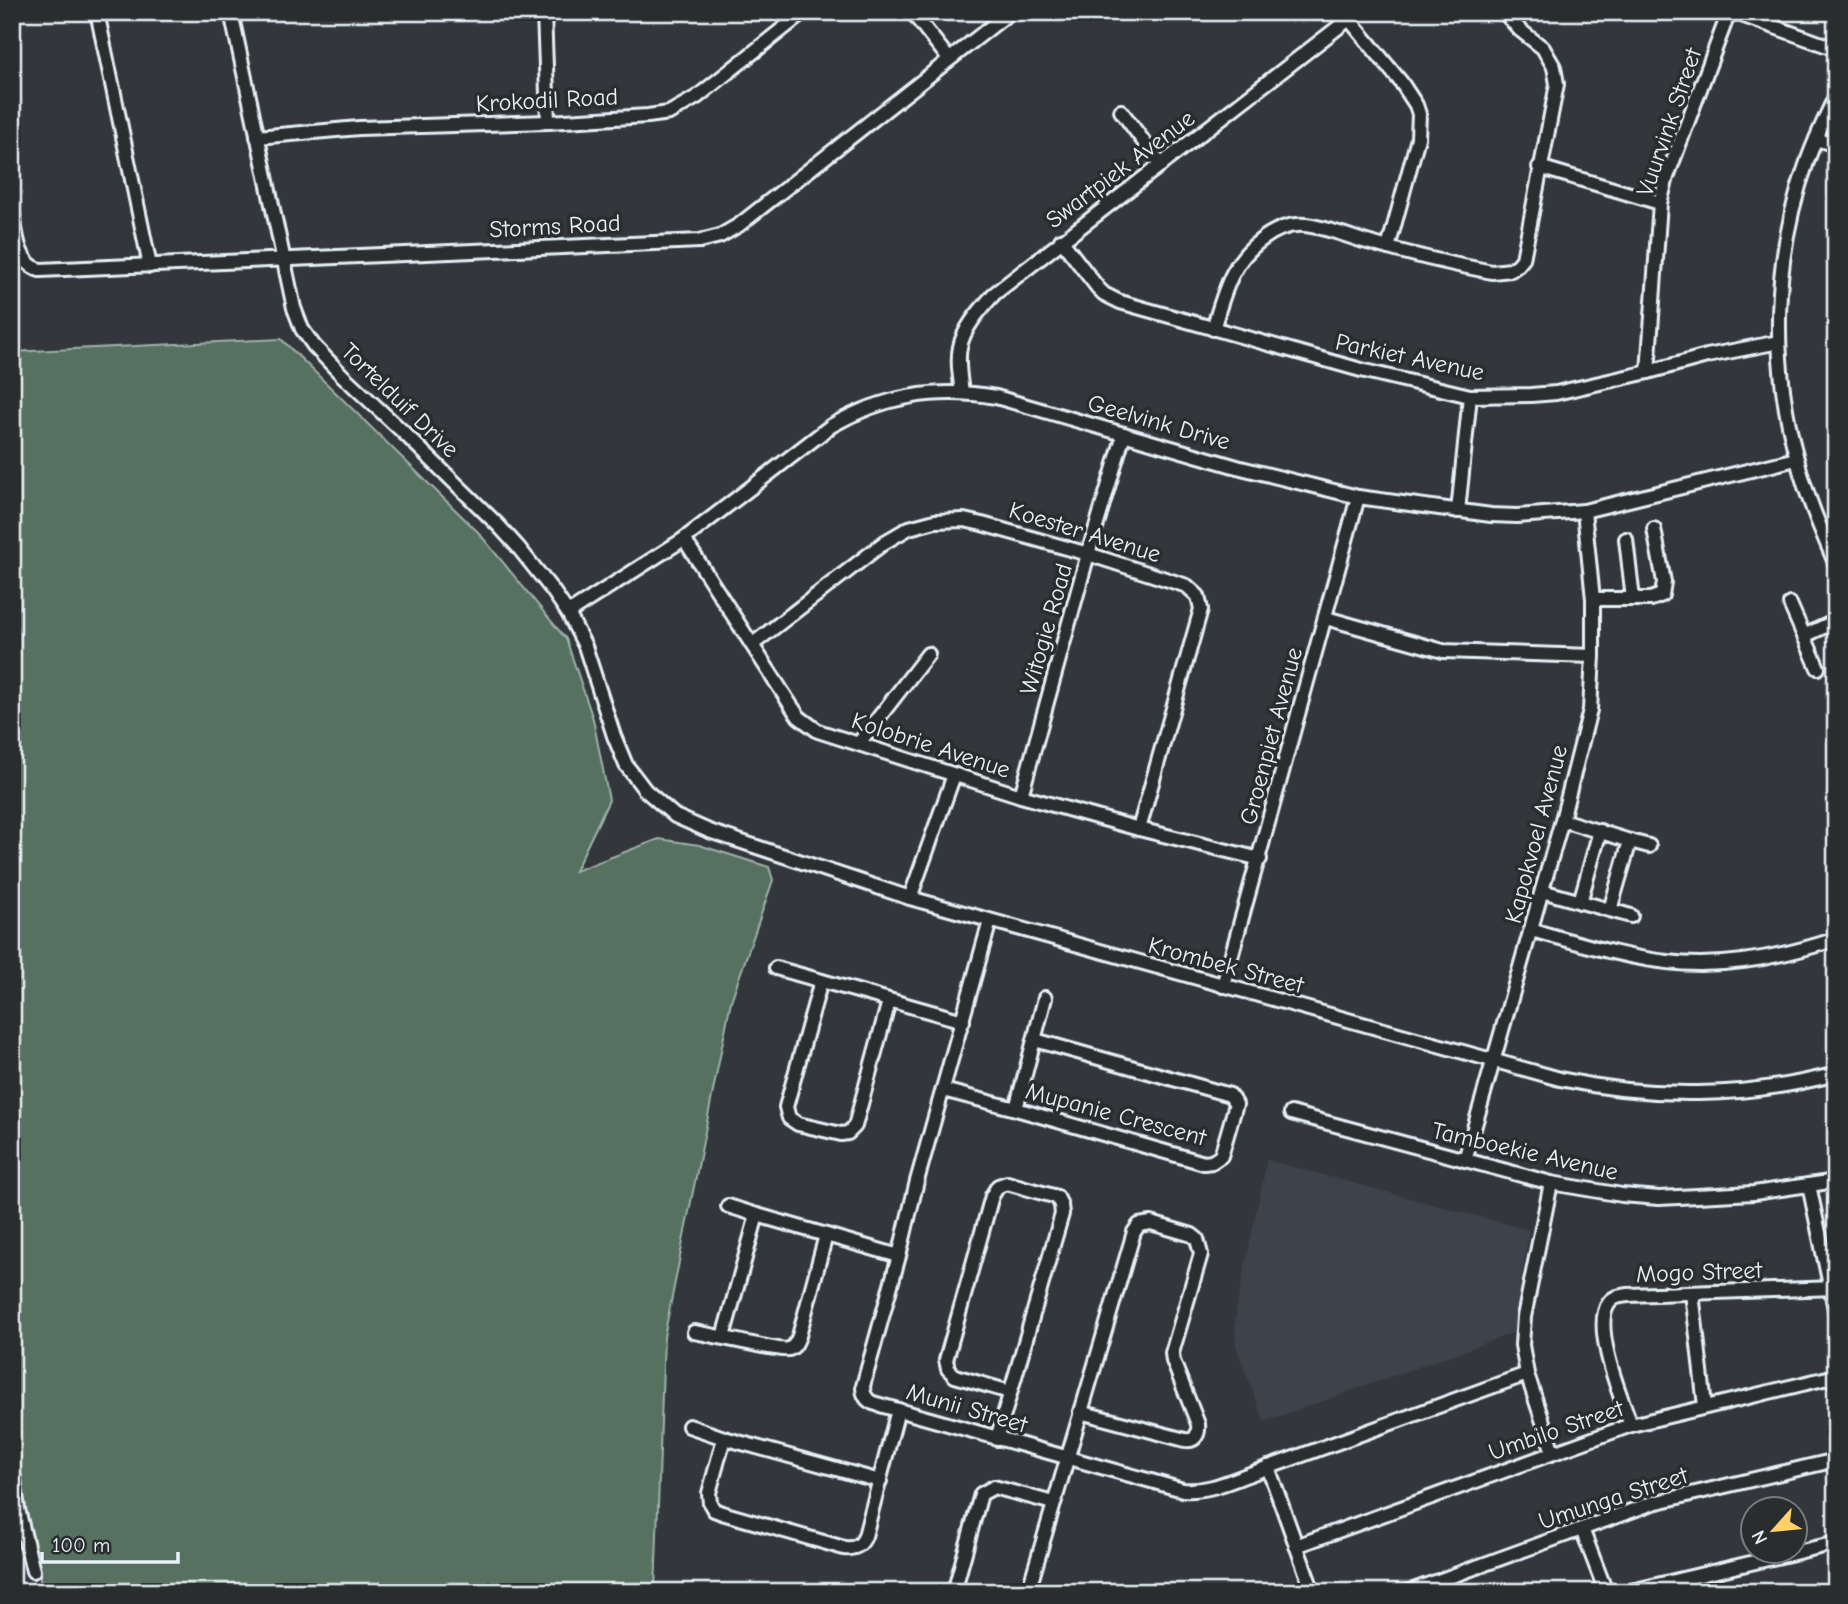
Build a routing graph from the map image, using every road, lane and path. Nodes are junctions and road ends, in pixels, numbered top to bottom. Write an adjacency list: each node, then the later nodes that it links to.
1 (97, 12): 25 (street)
2 (231, 12): 15 (street, Tortelduif Drive)
3 (544, 12): 14 (street)
4 (804, 12): 14 (street, Krokodil Road)
5 (912, 12): 11 (street)
6 (1010, 12): 11 (street, Storms Road)
7 (1504, 12): 19 (street)
8 (1731, 12): 10 (street); 20 (street, Vuurvink Street)
9 (1353, 16): 18 (street, Swartpiek Avenue); 23 (street)
10 (1836, 49)
11 (949, 59): 24 (street, Storms Road)
12 (1836, 95): 16 (street)
13 (1121, 111): 18 (street)
14 (548, 122): 15 (street, Krokodil Road)
15 (257, 137): 24 (street, Tortelduif Drive)
16 (1816, 139): 17 (street); 27 (street)
17 (1836, 145)
18 (1161, 165): 22 (street, Swartpiek Avenue)
19 (1539, 167): 20 (street); 23 (street)
20 (1660, 203): 28 (street, Vuurvink Street)
21 (12, 209): 25 (street, Storms Road)
22 (1061, 240): 26 (street, Parkiet Avenue); 29 (street, Swartpiek Avenue)
23 (1388, 248): 26 (street)
24 (284, 260): 25 (street, Storms Road); 44 (street, Tortelduif Drive)
25 (150, 266)
26 (1213, 328): 30 (street, Parkiet Avenue)
27 (1779, 342): 28 (street, Parkiet Avenue); 32 (street)
28 (1648, 372): 30 (street, Parkiet Avenue)
29 (962, 392): 31 (street, Geelvink Drive); 37 (street, Geelvink Drive)
30 (1469, 396): 34 (street)
31 (1124, 434): 33 (street, Geelvink Drive); 39 (street, Witogie Road)
32 (1796, 458): 35 (street, Geelvink Drive); 40 (street)
33 (1358, 498): 34 (street, Geelvink Drive); 45 (street, Groenpiet Avenue)
34 (1458, 511): 35 (street, Geelvink Drive)
35 (1584, 511): 41 (street, Kapokvoel Avenue)
36 (1654, 529): 42 (street)
37 (684, 539): 44 (street, Geelvink Drive); 48 (street, Kolobrie Avenue)
38 (1626, 539): 42 (street)
39 (1088, 554): 48 (street, Koester Avenue); 55 (street, Witogie Road); 57 (street, Koester Avenue)
40 (1836, 565)
41 (1593, 599): 42 (street); 50 (street, Kapokvoel Avenue)
42 (1633, 600)
43 (1790, 604): 47 (street)
44 (568, 612): 53 (street, Tortelduif Drive)
45 (1326, 618): 50 (street); 61 (street, Groenpiet Avenue)
46 (1836, 621): 47 (street)
47 (1804, 636): 51 (street)
48 (753, 644): 52 (street, Kolobrie Avenue)
49 (928, 654): 52 (street)
50 (1593, 656): 56 (street, Kapokvoel Avenue)
51 (1818, 668)
52 (859, 743): 54 (street, Kolobrie Avenue)
53 (633, 775): 63 (street, Krombek Street)
54 (954, 775): 55 (street, Kolobrie Avenue); 63 (street)
55 (1021, 796): 57 (street, Kolobrie Avenue)
56 (1562, 820): 58 (street); 62 (street, Kapokvoel Avenue)
57 (1139, 829): 61 (street, Kolobrie Avenue)
58 (1600, 831): 59 (street); 64 (street)
59 (1630, 841): 60 (street); 65 (street)
60 (1648, 846)
61 (1260, 859): 72 (street, Groenpiet Avenue)
62 (1542, 891): 64 (street); 68 (street, Kapokvoel Avenue)
63 (910, 898): 67 (street, Krombek Street)
64 (1580, 902): 65 (street)
65 (1611, 910): 66 (street)
66 (1631, 916)
67 (990, 921): 72 (street, Krombek Street); 75 (street, Munii Street)
68 (1531, 930): 69 (street); 77 (street, Kapokvoel Avenue)
69 (1836, 939)
70 (776, 968): 71 (street)
71 (821, 981): 74 (street); 74 (street)
72 (1223, 986): 77 (street, Krombek Street)
73 (1045, 998): 76 (street)
74 (890, 1001): 75 (street)
75 (963, 1021): 79 (street, Munii Street)
76 (1035, 1040): 80 (street); 80 (street, Mupanie Crescent)
77 (1493, 1060): 78 (street, Krombek Street); 82 (street, Kapokvoel Avenue)
78 (1836, 1074)
79 (943, 1090): 80 (street, Mupanie Crescent); 89 (street, Munii Street)
80 (1016, 1109)
81 (1291, 1113): 82 (street, Tamboekie Avenue)
82 (1465, 1160): 84 (street, Tamboekie Avenue)
83 (1836, 1181): 85 (street, Tamboekie Avenue)
84 (1551, 1184): 85 (street, Tamboekie Avenue); 95 (street)
85 (1809, 1185): 90 (street)
86 (728, 1206): 87 (street)
87 (755, 1220): 88 (street); 94 (street)
88 (826, 1235): 89 (street); 94 (street)
89 (898, 1256): 99 (street, Munii Street)
90 (1833, 1288): 91 (street, Mogo Street); 92 (street)
91 (1692, 1293): 98 (street); 101 (street, Mogo Street)
92 (1836, 1314)
93 (694, 1332): 94 (street)
94 (723, 1337)
95 (1527, 1374): 105 (street); 109 (street, Munii Street)
96 (1836, 1376): 98 (street, Umbilo Street)
97 (1010, 1392): 97 (street); 104 (street)
98 (1705, 1406): 101 (street, Umbilo Street)
99 (898, 1410): 104 (street, Munii Street); 110 (street)
100 (1080, 1412): 100 (street); 106 (street)
101 (1631, 1425): 105 (street, Umbilo Street)
102 (689, 1426): 103 (street)
103 (724, 1438): 110 (street); 110 (street)
104 (997, 1439): 106 (street, Munii Street)
105 (1553, 1452): 114 (street, Umbilo Street)
106 (1067, 1459): 109 (street, Munii Street); 111 (street)
107 (1836, 1460): 112 (street, Umunga Street)
108 (12, 1466): 115 (street)
109 (1268, 1467): 114 (street)
110 (880, 1481)
111 (1053, 1503): 116 (street); 117 (street)
112 (1582, 1529): 119 (street, Umunga Street); 120 (street)
113 (1836, 1543): 121 (street)
114 (1296, 1546): 118 (street)
115 (33, 1572)
116 (954, 1592)
117 (1028, 1592)
118 (1313, 1592)
119 (1408, 1592)
120 (1606, 1592)
121 (1627, 1592)

